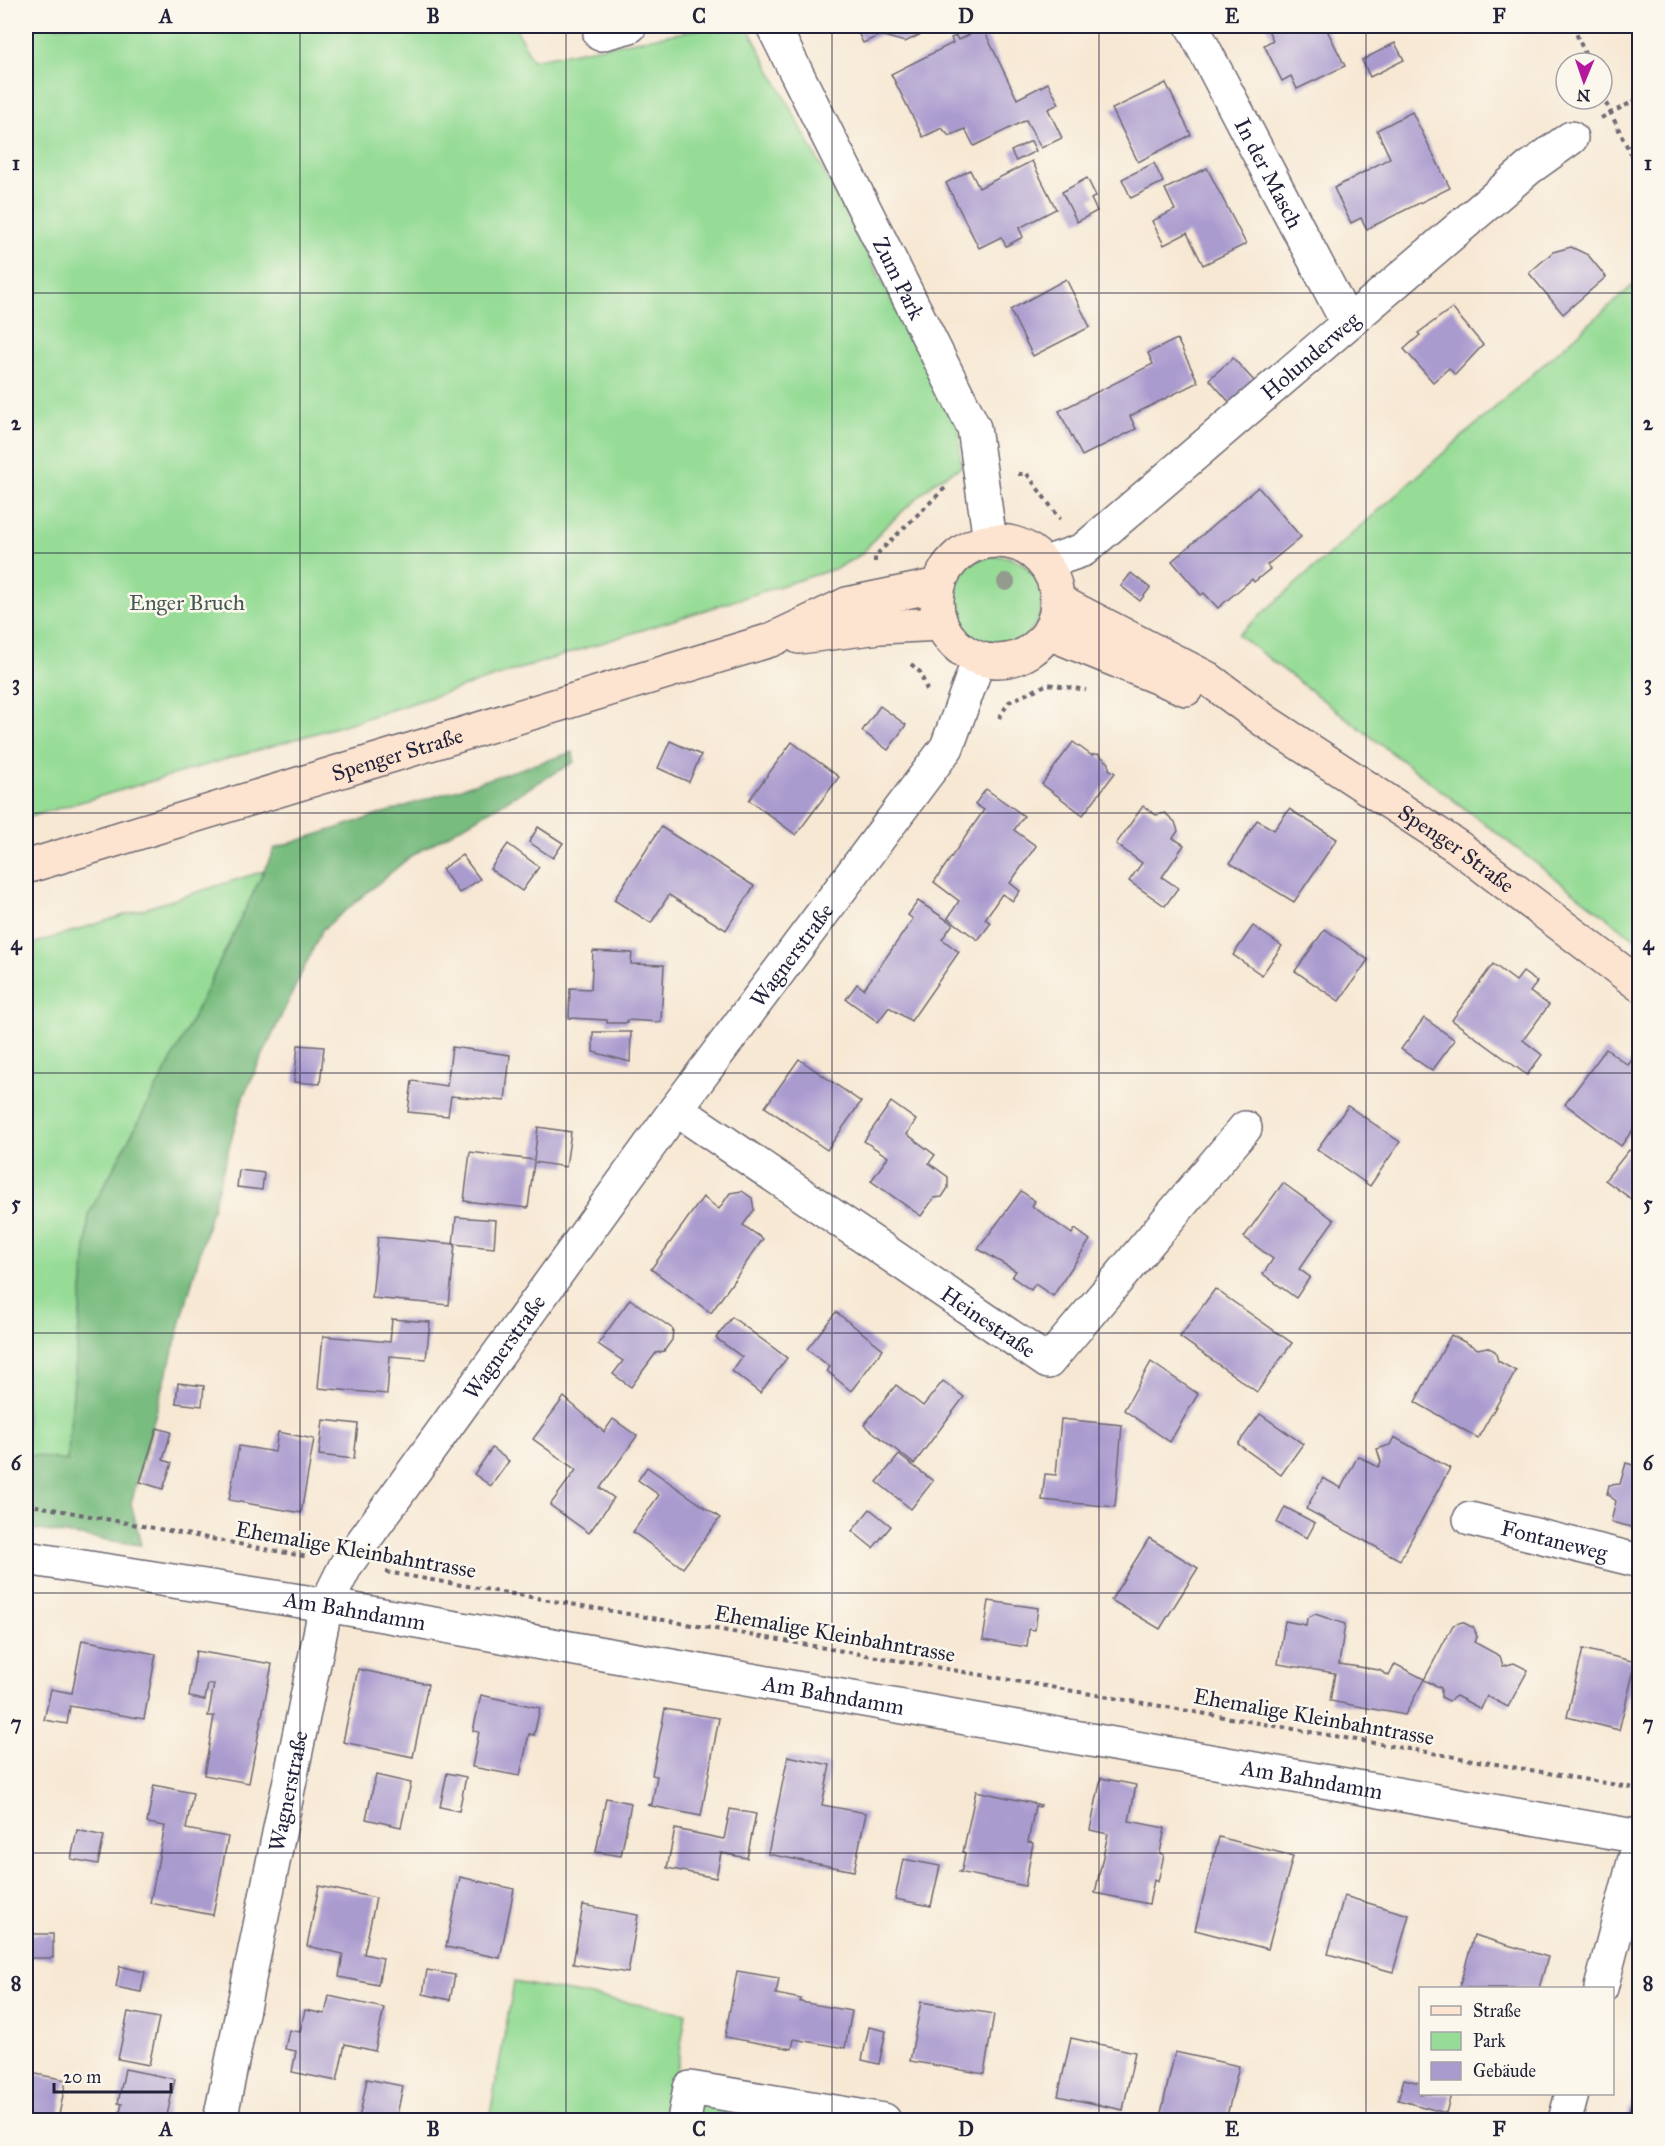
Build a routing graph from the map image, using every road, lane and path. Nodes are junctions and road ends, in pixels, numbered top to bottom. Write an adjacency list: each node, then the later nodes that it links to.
1 (772, 26): 10 (street, Zum Park)
2 (1192, 26): 9 (street, In der Masch)
3 (1573, 26): 4 (path)
4 (1584, 51)
5 (1640, 98): 6 (path)
6 (1609, 112): 7 (path); 8 (path)
7 (1571, 138): 9 (street, Holunderweg)
8 (1640, 173)
9 (1347, 322): 12 (street, Holunderweg)
10 (981, 475): 11 (street, Zum Park); 14 (path)
11 (990, 541): 12 (street); 13 (street)
12 (1045, 564): 15 (street)
13 (939, 585): 14 (street, Spenger Straße); 16 (street)
14 (877, 597): 18 (street, Spenger Straße)
15 (1058, 601): 17 (street); 20 (street, Spenger Straße)
16 (941, 624): 18 (street, Spenger Straße); 19 (street)
17 (1049, 633): 19 (street); 20 (street, Spenger Straße)
18 (771, 640): 21 (street, Spenger Straße)
19 (979, 659): 23 (street, Wagnerstraße)
20 (1265, 721): 22 (street, Spenger Straße)
21 (26, 867)
22 (1640, 985)
23 (676, 1109): 24 (street, Heinestraße); 29 (street, Wagnerstraße)
24 (1245, 1128)
25 (26, 1504): 29 (path, Ehemalige Kleinbahntrasse)
26 (1470, 1519): 28 (street, Fontaneweg)
27 (26, 1558): 30 (street, Am Bahndamm)
28 (1640, 1562)
29 (346, 1564): 30 (street, Wagnerstraße); 31 (path, Ehemalige Kleinbahntrasse)
30 (326, 1605): 32 (street, Am Bahndamm); 35 (street, Wagnerstraße)
31 (1640, 1789)
32 (1640, 1838): 33 (street)
33 (1601, 1987)
34 (1572, 2095): 38 (street)
35 (220, 2121)
36 (684, 2121): 37 (street)
37 (884, 2121)
38 (1565, 2121)

